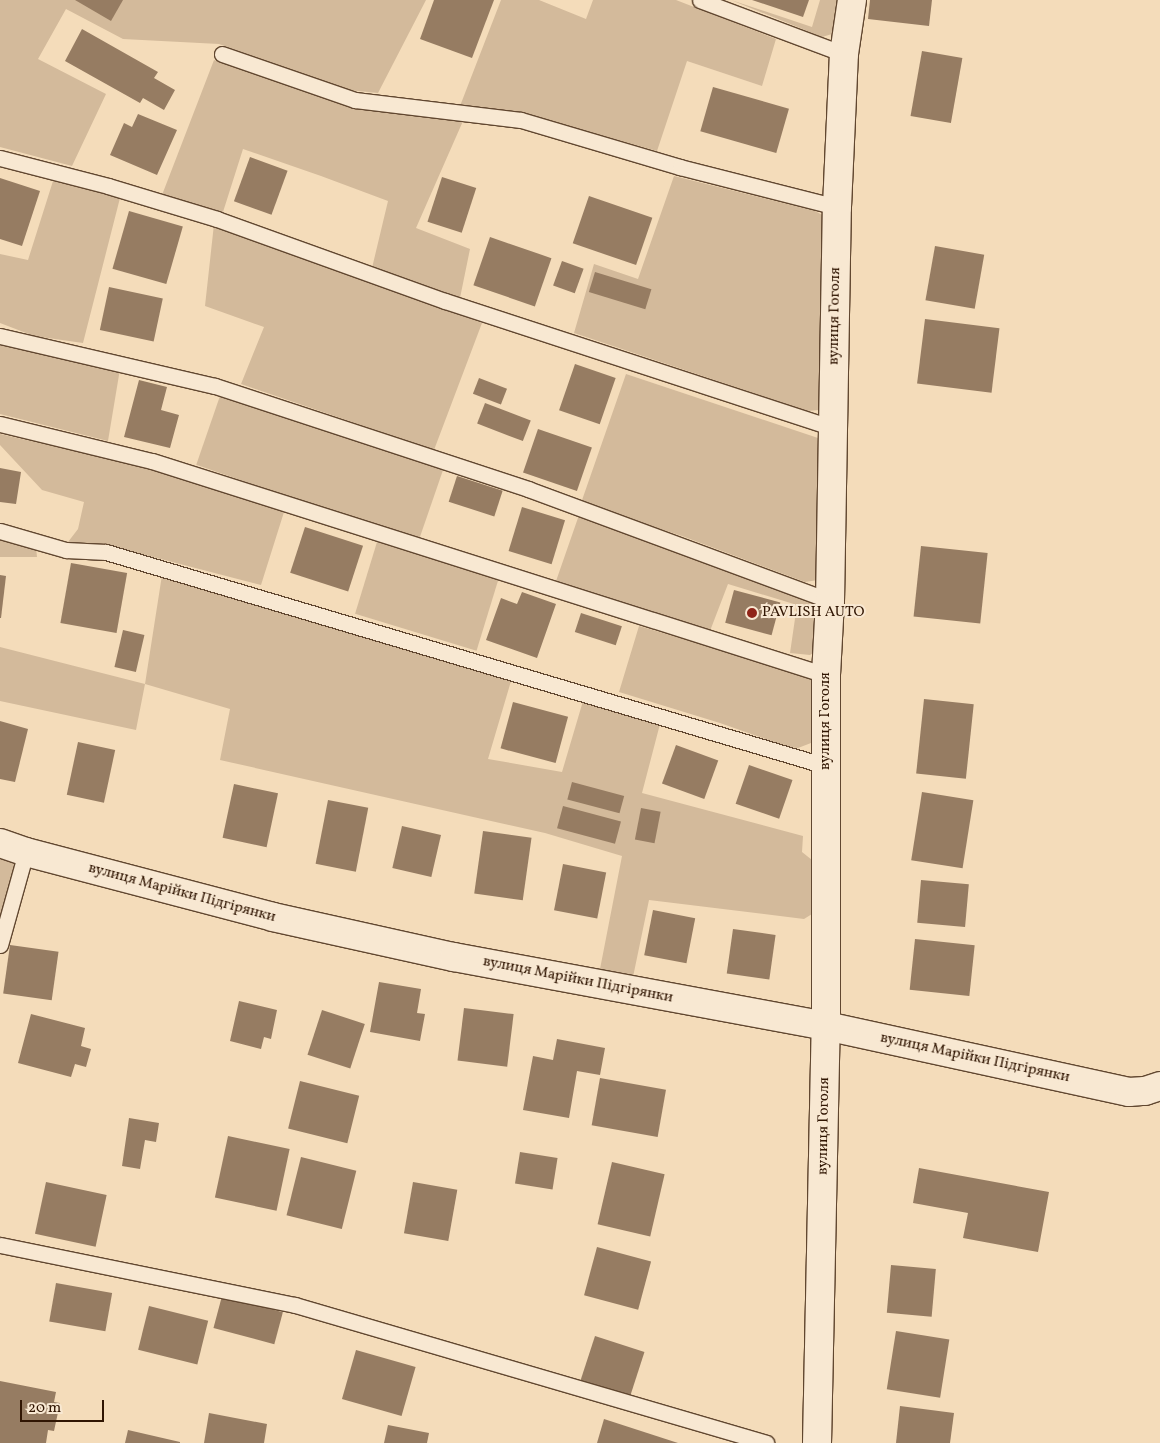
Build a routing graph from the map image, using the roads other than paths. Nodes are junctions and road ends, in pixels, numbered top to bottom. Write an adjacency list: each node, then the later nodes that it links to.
1 (700, 0): 4 (lane)
2 (852, 0): 4 (street, вулиця Гоголя)
3 (222, 54): 6 (lane)
4 (844, 54): 6 (street, вулиця Гоголя)
5 (0, 158): 9 (lane)
6 (837, 207): 9 (street, вулиця Гоголя)
7 (0, 336): 11 (lane)
8 (0, 424): 12 (lane)
9 (833, 428): 11 (street, вулиця Гоголя)
10 (0, 531): 13 (lane)
11 (830, 601): 12 (street, вулиця Гоголя)
12 (826, 674): 13 (street, вулиця Гоголя)
13 (826, 766): 17 (street, вулиця Гоголя)
14 (0, 843): 15 (street, вулиця Марійки Підгірянки)
15 (26, 852): 16 (lane); 17 (street, вулиця Марійки Підгірянки)
16 (0, 945)
17 (826, 1026): 18 (street, вулиця Марійки Підгірянки); 21 (street, вулиця Гоголя)
18 (1160, 1086)
19 (0, 1246): 20 (lane)
20 (766, 1443)
21 (817, 1443)

